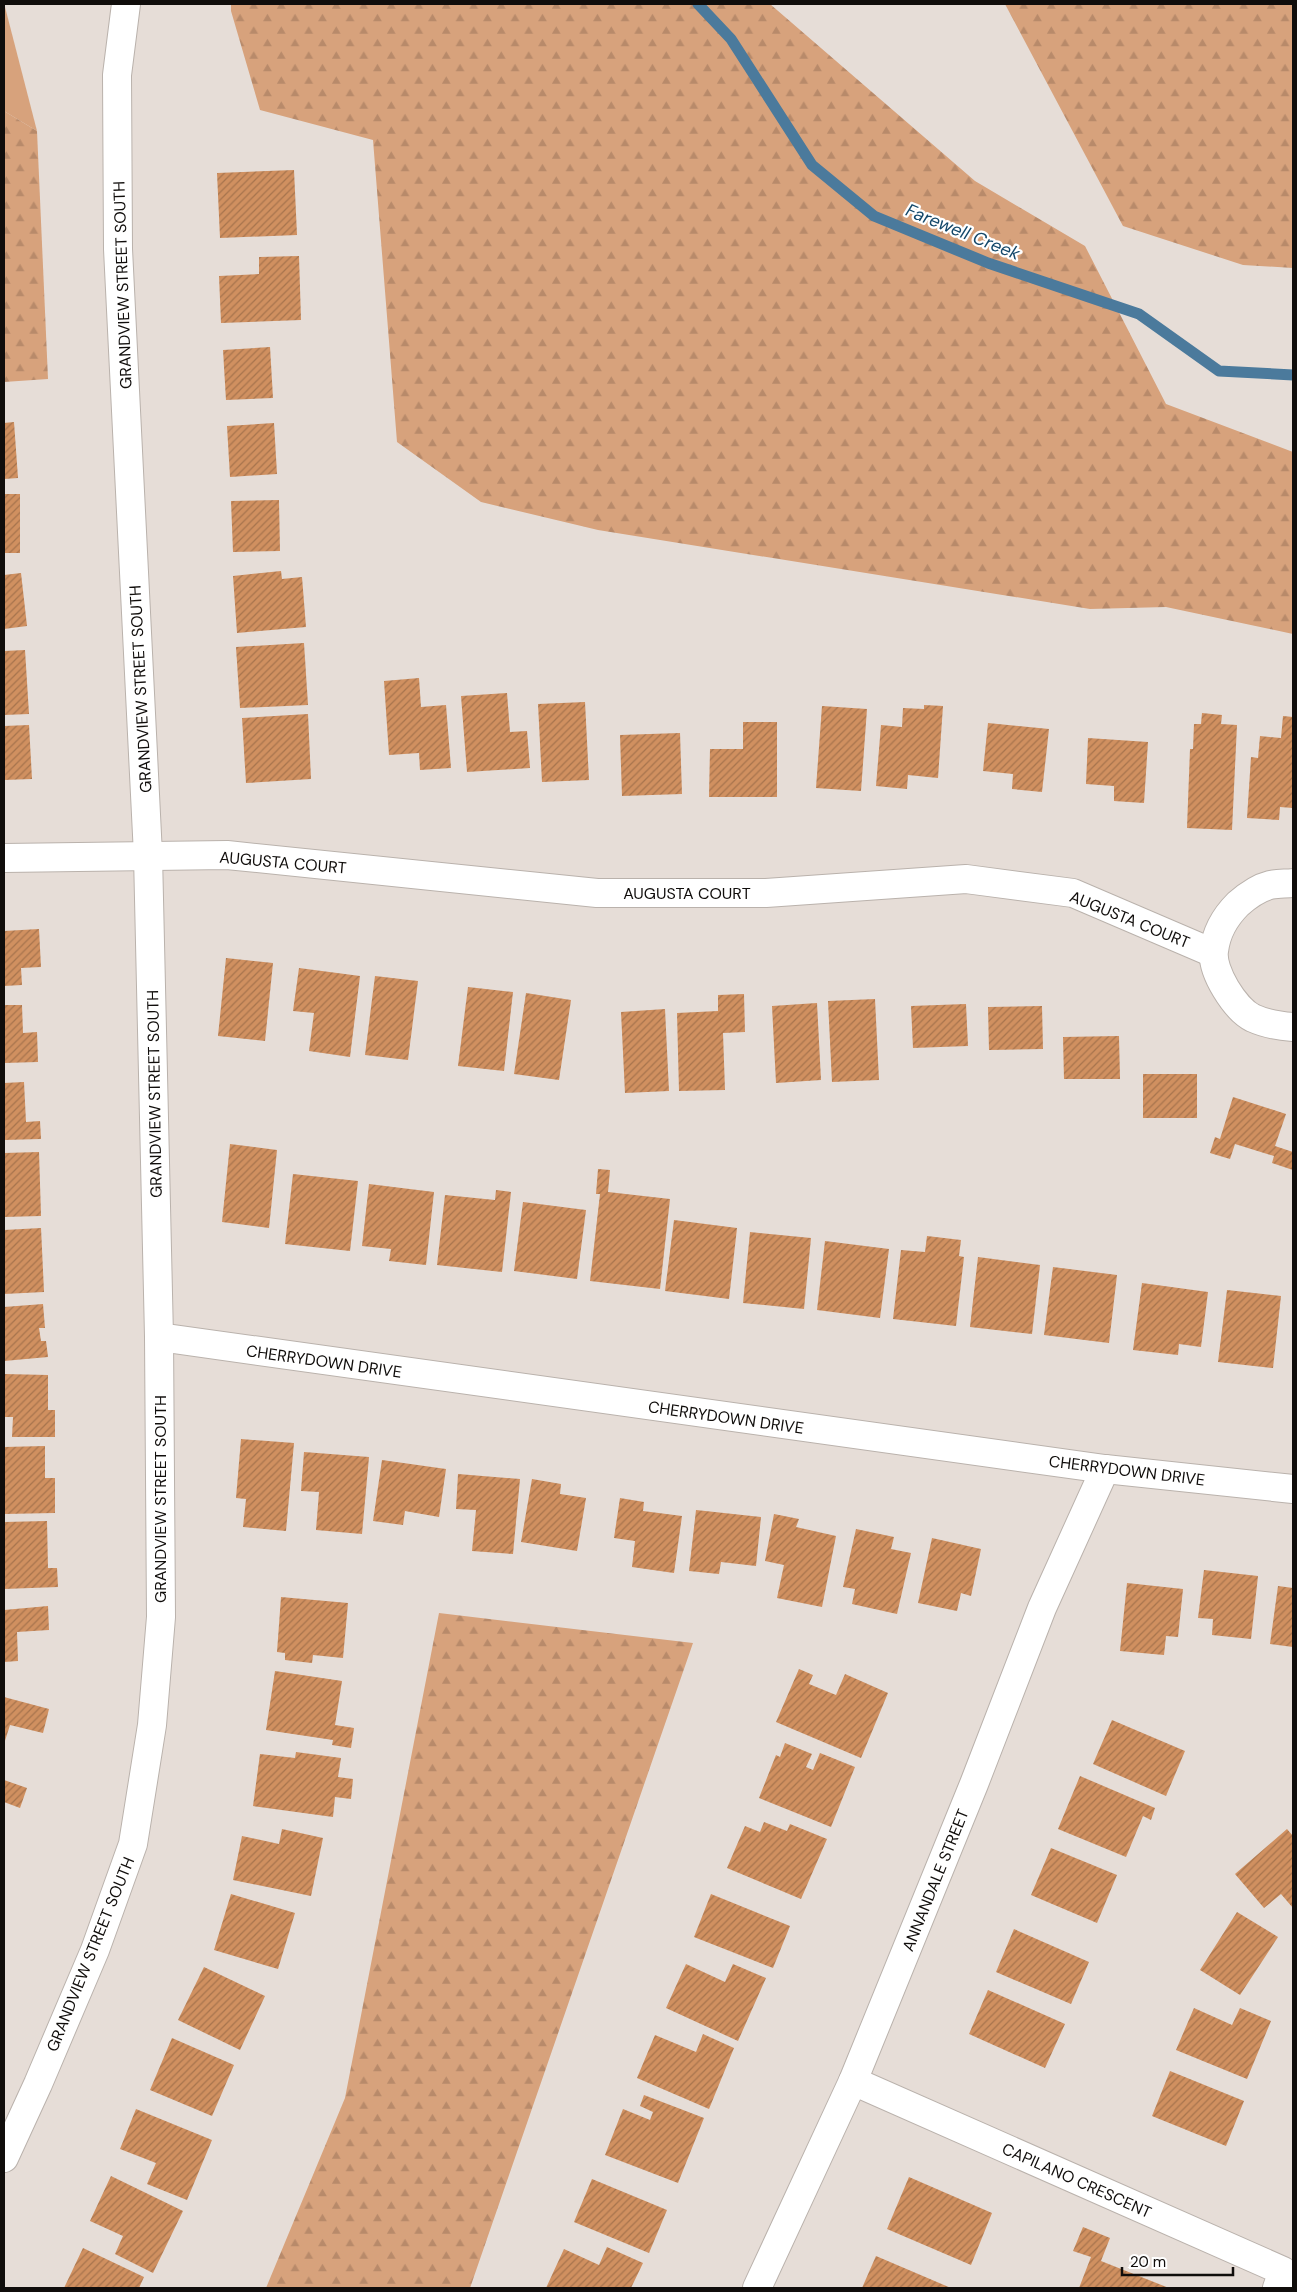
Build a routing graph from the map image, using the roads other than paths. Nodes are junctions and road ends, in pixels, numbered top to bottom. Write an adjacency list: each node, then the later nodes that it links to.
1 (126, 4): 2 (street, GRANDVIEW STREET SOUTH)
2 (148, 855): 3 (street, AUGUSTA COURT); 5 (street, AUGUSTA COURT); 7 (street, GRANDVIEW STREET SOUTH)
3 (4, 858)
4 (1293, 883): 5 (street)
5 (1213, 953): 6 (street)
6 (1293, 1027)
7 (159, 1337): 8 (street, CHERRYDOWN DRIVE); 11 (street, GRANDVIEW STREET SOUTH)
8 (1105, 1469): 9 (street, CHERRYDOWN DRIVE); 10 (street, ANNANDALE STREET)
9 (1293, 1489)
10 (853, 2081): 12 (street, CAPILANO CRESCENT); 13 (street, ANNANDALE STREET)
11 (4, 2158)
12 (1285, 2271)
13 (757, 2288)

